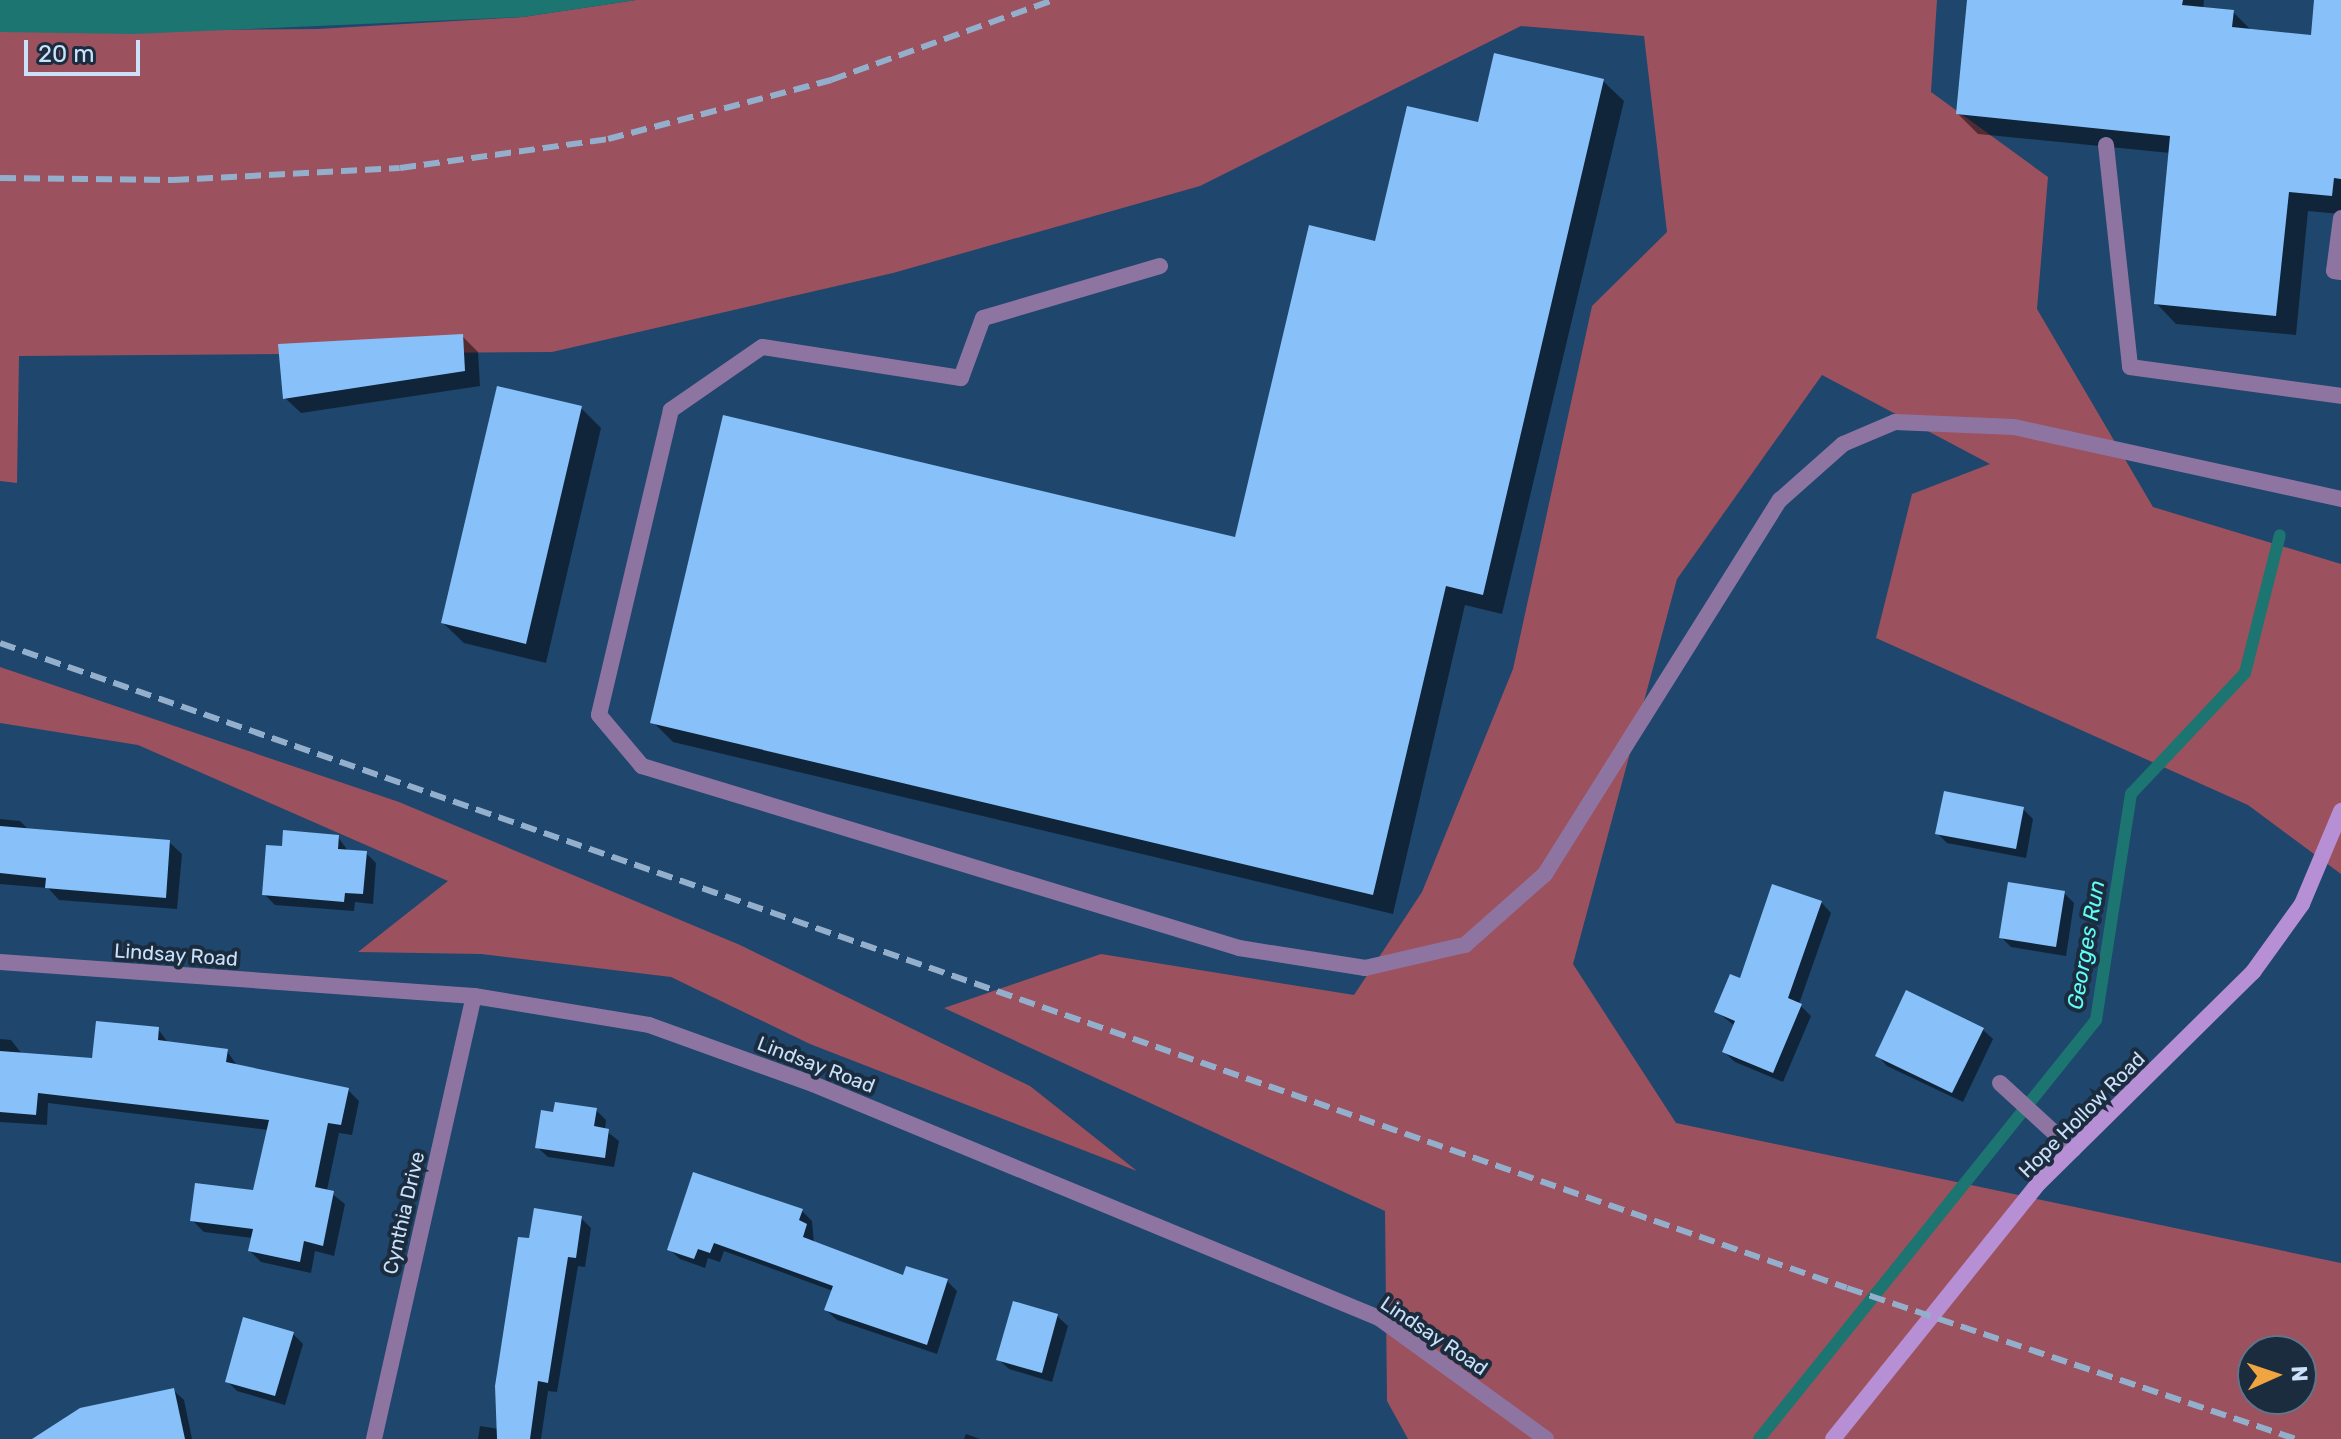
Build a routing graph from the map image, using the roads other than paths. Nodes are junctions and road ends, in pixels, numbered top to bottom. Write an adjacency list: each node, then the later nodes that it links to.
1 (2106, 145): 5 (street)
2 (2341, 218): 4 (street)
3 (1160, 266): 6 (street)
4 (2341, 272)
5 (2341, 396)
6 (2341, 499)
7 (2341, 811): 11 (main road, Hope Hollow Road)
8 (0, 962): 9 (street, Lindsay Road)
9 (474, 996): 12 (street, Cynthia Drive); 13 (street, Lindsay Road)
10 (2000, 1083): 11 (street)
11 (2073, 1150): 14 (main road, Hope Hollow Road)
12 (374, 1439)
13 (1546, 1439)
14 (1833, 1439)

